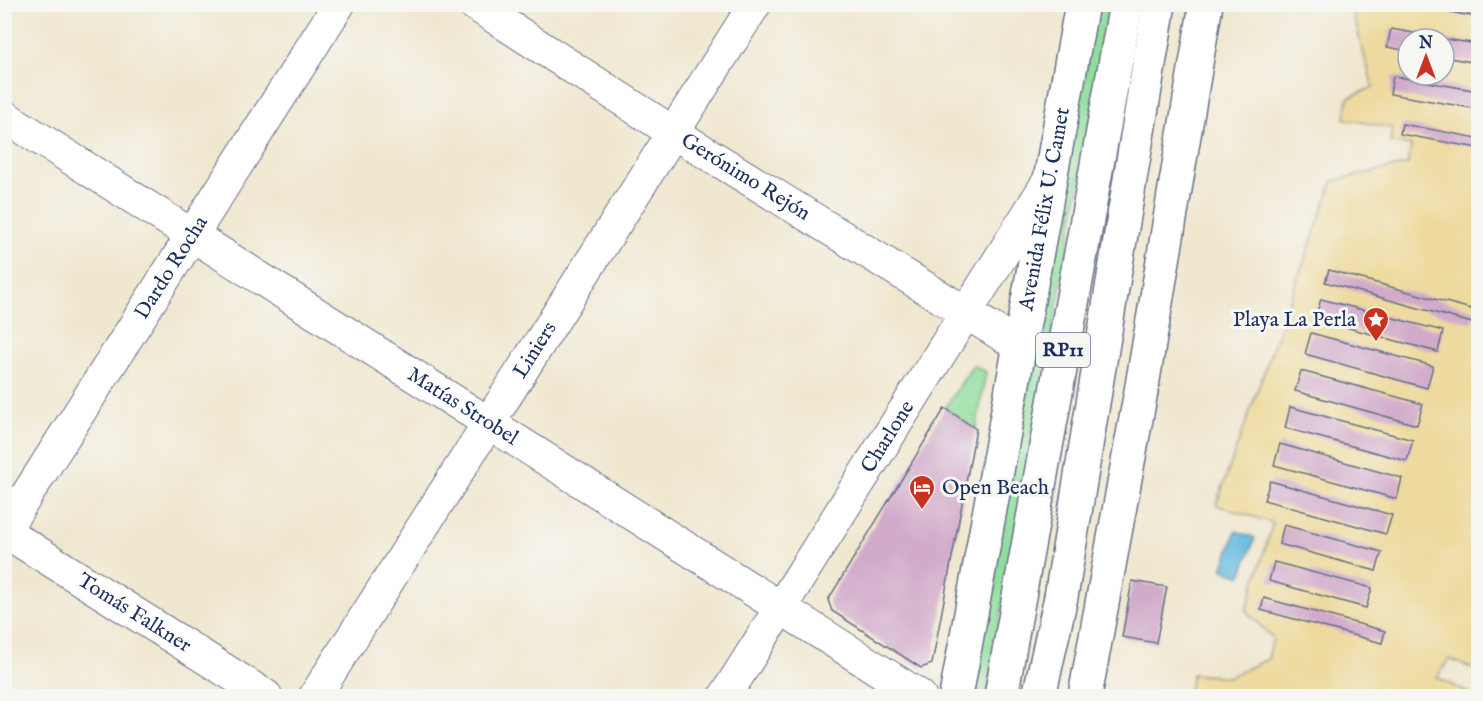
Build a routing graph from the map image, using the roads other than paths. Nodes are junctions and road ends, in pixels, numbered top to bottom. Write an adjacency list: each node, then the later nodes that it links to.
1 (339, 4): 11 (street, Dardo Rocha)
2 (474, 4): 9 (street, Gerónimo Rejón)
3 (755, 4): 9 (street, Liniers)
4 (1082, 4): 10 (main road, Avenida Félix U. Camet)
5 (1126, 4): 23 (main road, Avenida Félix U. Camet / RP11)
6 (1159, 4): 16 (main road, RP11)
7 (1206, 4): 25 (main road)
8 (4, 116): 11 (street, Matías Strobel)
9 (674, 133): 12 (street, Gerónimo Rejón); 14 (street, Liniers)
10 (1051, 177): 12 (street, Charlone); 13 (main road, Avenida Félix U. Camet)
11 (192, 236): 14 (street, Matías Strobel); 15 (street, Dardo Rocha)
12 (967, 313): 13 (street, Gerónimo Rejón); 17 (street, Charlone)
13 (1020, 345): 22 (main road, Avenida Félix U. Camet)
14 (488, 423): 17 (street, Matías Strobel); 19 (street, Liniers)
15 (5, 531): 18 (street, Tomás Falkner)
16 (1061, 597): 24 (main road, RP11); 25 (main road)
17 (778, 607): 20 (street, Charlone); 21 (street, Matías Strobel)
18 (266, 696)
19 (315, 696)
20 (725, 696)
21 (920, 696)
22 (956, 696)
23 (1001, 696)
24 (1039, 696)
25 (1083, 696)

